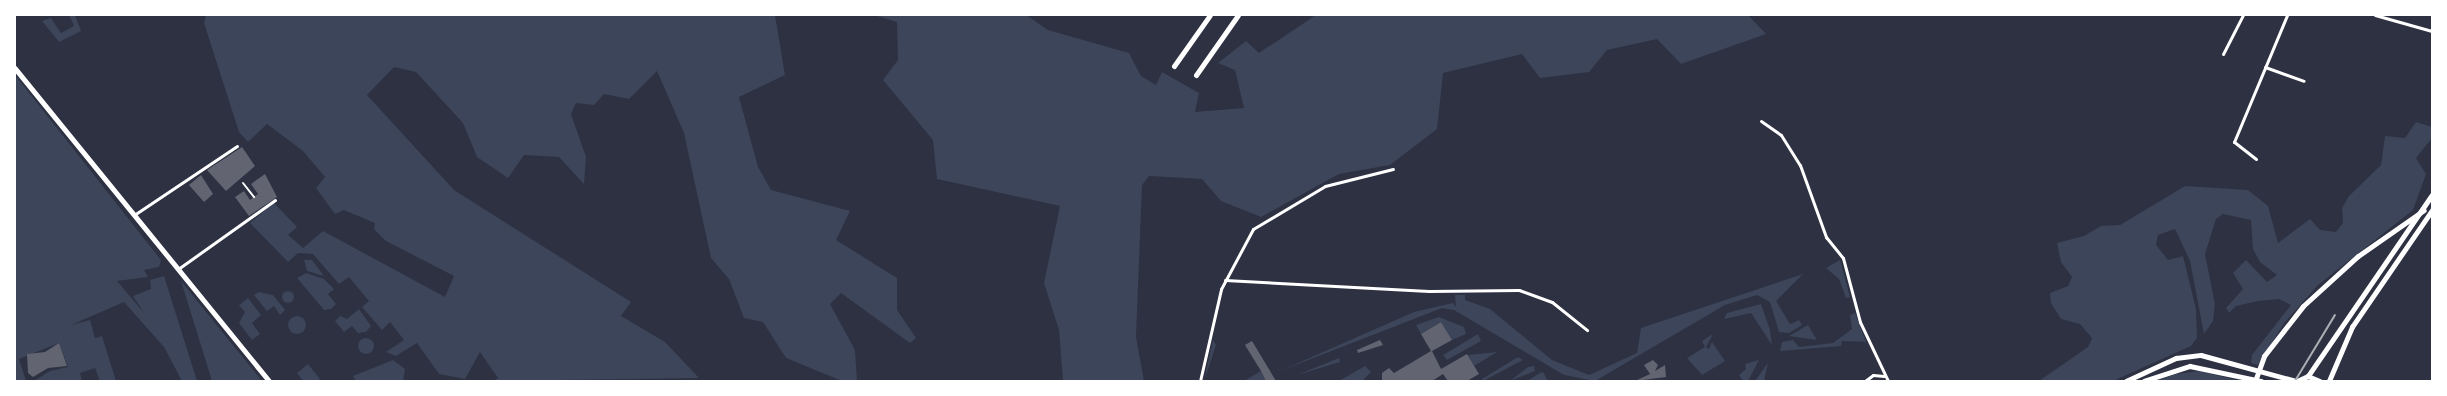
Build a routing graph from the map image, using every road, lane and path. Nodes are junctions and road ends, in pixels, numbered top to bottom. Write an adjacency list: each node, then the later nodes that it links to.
1 (1210, 15): 8 (highway)
2 (1238, 15): 11 (highway)
3 (2243, 15): 7 (street)
4 (2287, 15): 9 (street)
5 (2375, 15): 6 (street)
6 (2432, 32)
7 (2223, 54)
8 (1174, 66)
9 (2265, 67): 12 (street); 15 (street)
10 (15, 68): 23 (main road)
11 (1196, 75)
12 (2304, 81)
13 (1762, 121): 27 (street)
14 (237, 146): 23 (street)
15 (2256, 158)
16 (1393, 169): 25 (street)
17 (243, 183): 19 (street)
18 (2432, 195): 21 (main road)
19 (254, 197)
20 (275, 200): 24 (street)
21 (2424, 210): 28 (main road); 35 (highway)
22 (2432, 210): 39 (main road)
23 (134, 215): 24 (main road)
24 (178, 269): 29 (main road)
25 (1225, 280): 26 (street); 30 (street)
26 (1587, 330)
27 (1885, 376): 31 (street); 32 (street)
28 (2308, 376): 37 (main road); 38 (main road)
29 (269, 381)
30 (1200, 381)
31 (1864, 381)
32 (1888, 381)
33 (2126, 381): 37 (main road)
34 (2144, 381): 36 (main road)
35 (2255, 381)
36 (2261, 381)
37 (2296, 381)
38 (2320, 381)
39 (2329, 381)

